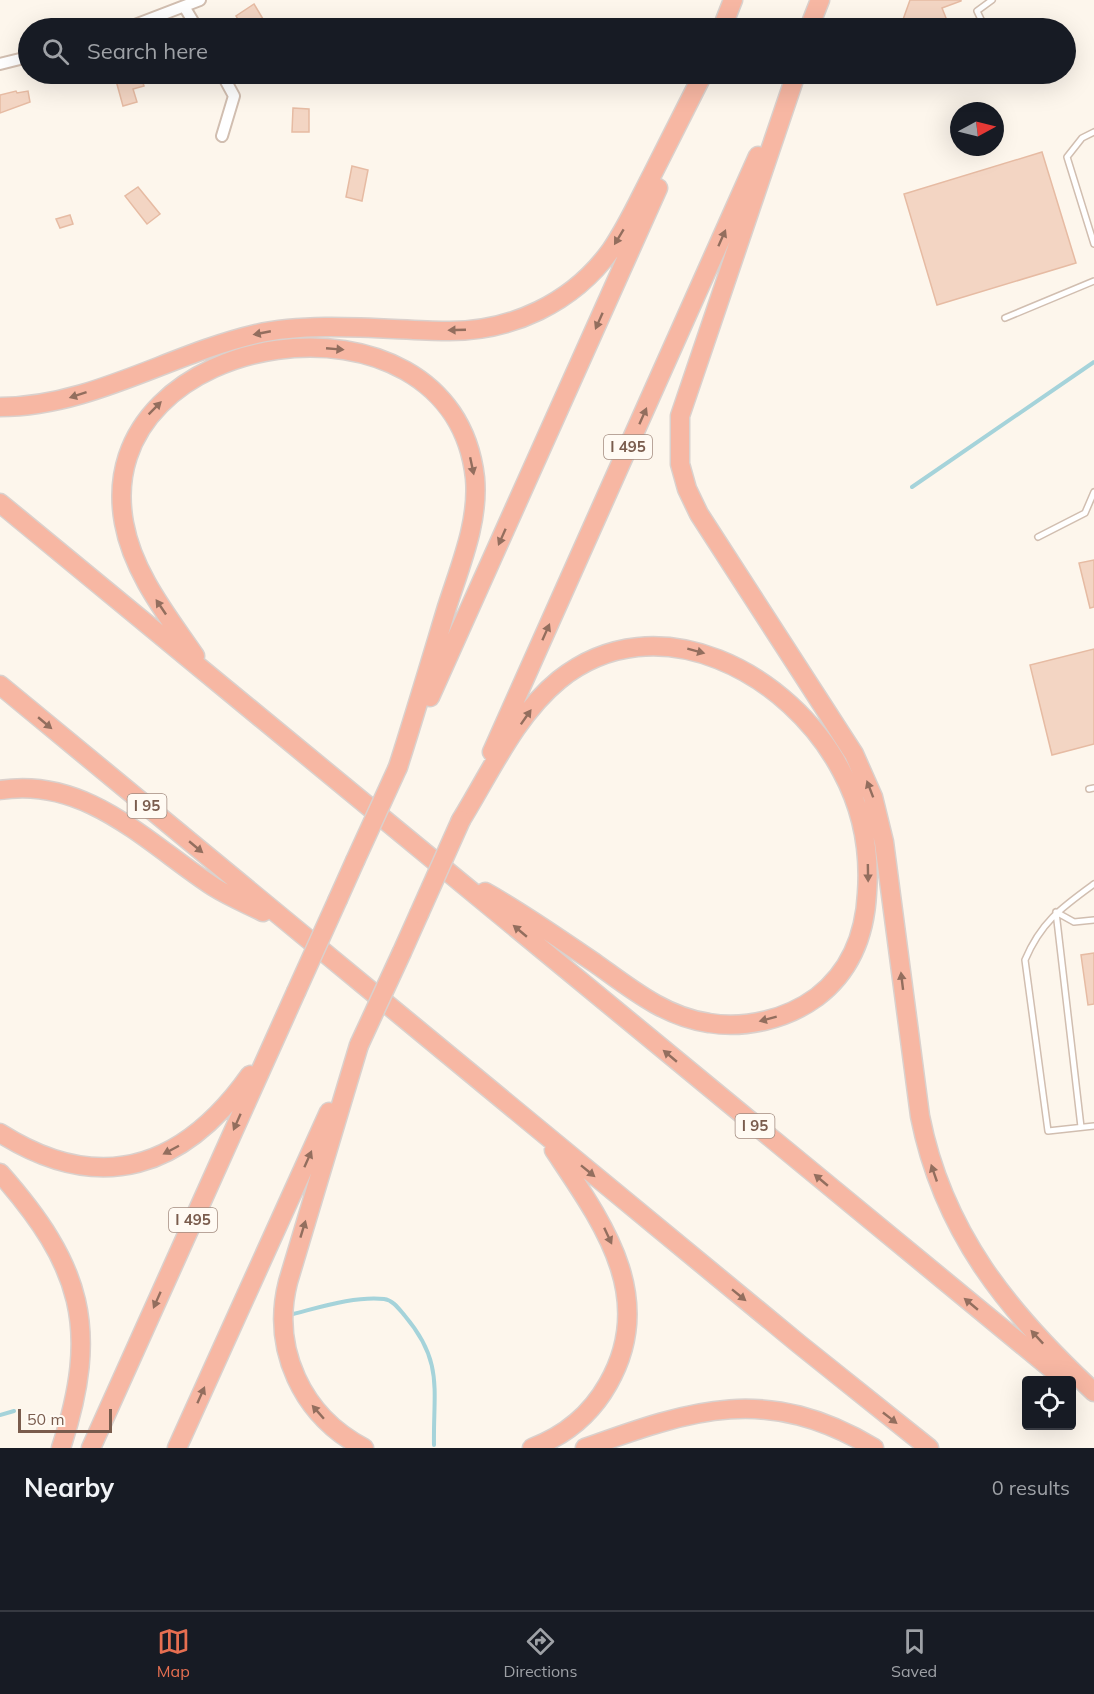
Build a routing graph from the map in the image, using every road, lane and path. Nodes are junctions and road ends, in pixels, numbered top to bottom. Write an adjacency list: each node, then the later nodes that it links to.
1 (200, 0): 4 (street)
2 (733, 0): 7 (highway)
3 (992, 0): 8 (lane)
4 (185, 8): 5 (street); 6 (street)
5 (156, 18)
6 (191, 18)
7 (726, 18)
8 (980, 18)
9 (18, 58): 10 (street)
10 (1, 61)
11 (227, 84): 17 (street)
12 (699, 84): 21 (highway, one-way to 21)
13 (700, 84): 27 (highway, I 495, one-way to 27)
14 (790, 84): 29 (highway, I 495, one-way to 14)
15 (791, 84): 44 (highway, one-way to 15)
16 (1094, 132): 18 (lane)
17 (222, 135)
18 (1094, 244)
19 (1094, 281): 20 (lane)
20 (1005, 318)
21 (0, 407)
22 (1094, 492): 24 (lane)
23 (0, 502): 25 (highway, I 95)
24 (1038, 537)
25 (206, 672): 27 (highway, one-way to 27); 30 (highway, I 95)
26 (0, 685): 34 (highway, I 95, one-way to 34)
27 (398, 767): 35 (highway, I 495, bridge)
28 (0, 790): 34 (highway)
29 (461, 819): 30 (highway, one-way to 30); 36 (highway, I 495, bridge)
30 (445, 870): 42 (highway, I 95, one-way to 30)
31 (1094, 884): 32 (lane)
32 (1056, 912): 33 (lane); 38 (lane); 38 (lane)
33 (1094, 920)
34 (293, 927): 40 (highway, I 95)
35 (296, 992): 39 (highway, one-way to 39); 47 (highway, I 495, one-way to 47)
36 (359, 1045): 48 (highway, I 495, one-way to 36); 49 (highway, one-way to 36)
37 (1094, 1126): 38 (lane)
38 (1081, 1127)
39 (0, 1132)
40 (543, 1134): 50 (highway, one-way to 50); 53 (highway, I 95, one-way to 53)
41 (0, 1173): 46 (highway)
42 (1060, 1376)
43 (1076, 1389): 45 (highway)
44 (1094, 1392)
45 (1094, 1403)
46 (61, 1448)
47 (90, 1448)
48 (177, 1448)
49 (364, 1448)
50 (532, 1448)
51 (585, 1448): 52 (highway)
52 (874, 1448)
53 (929, 1448)

